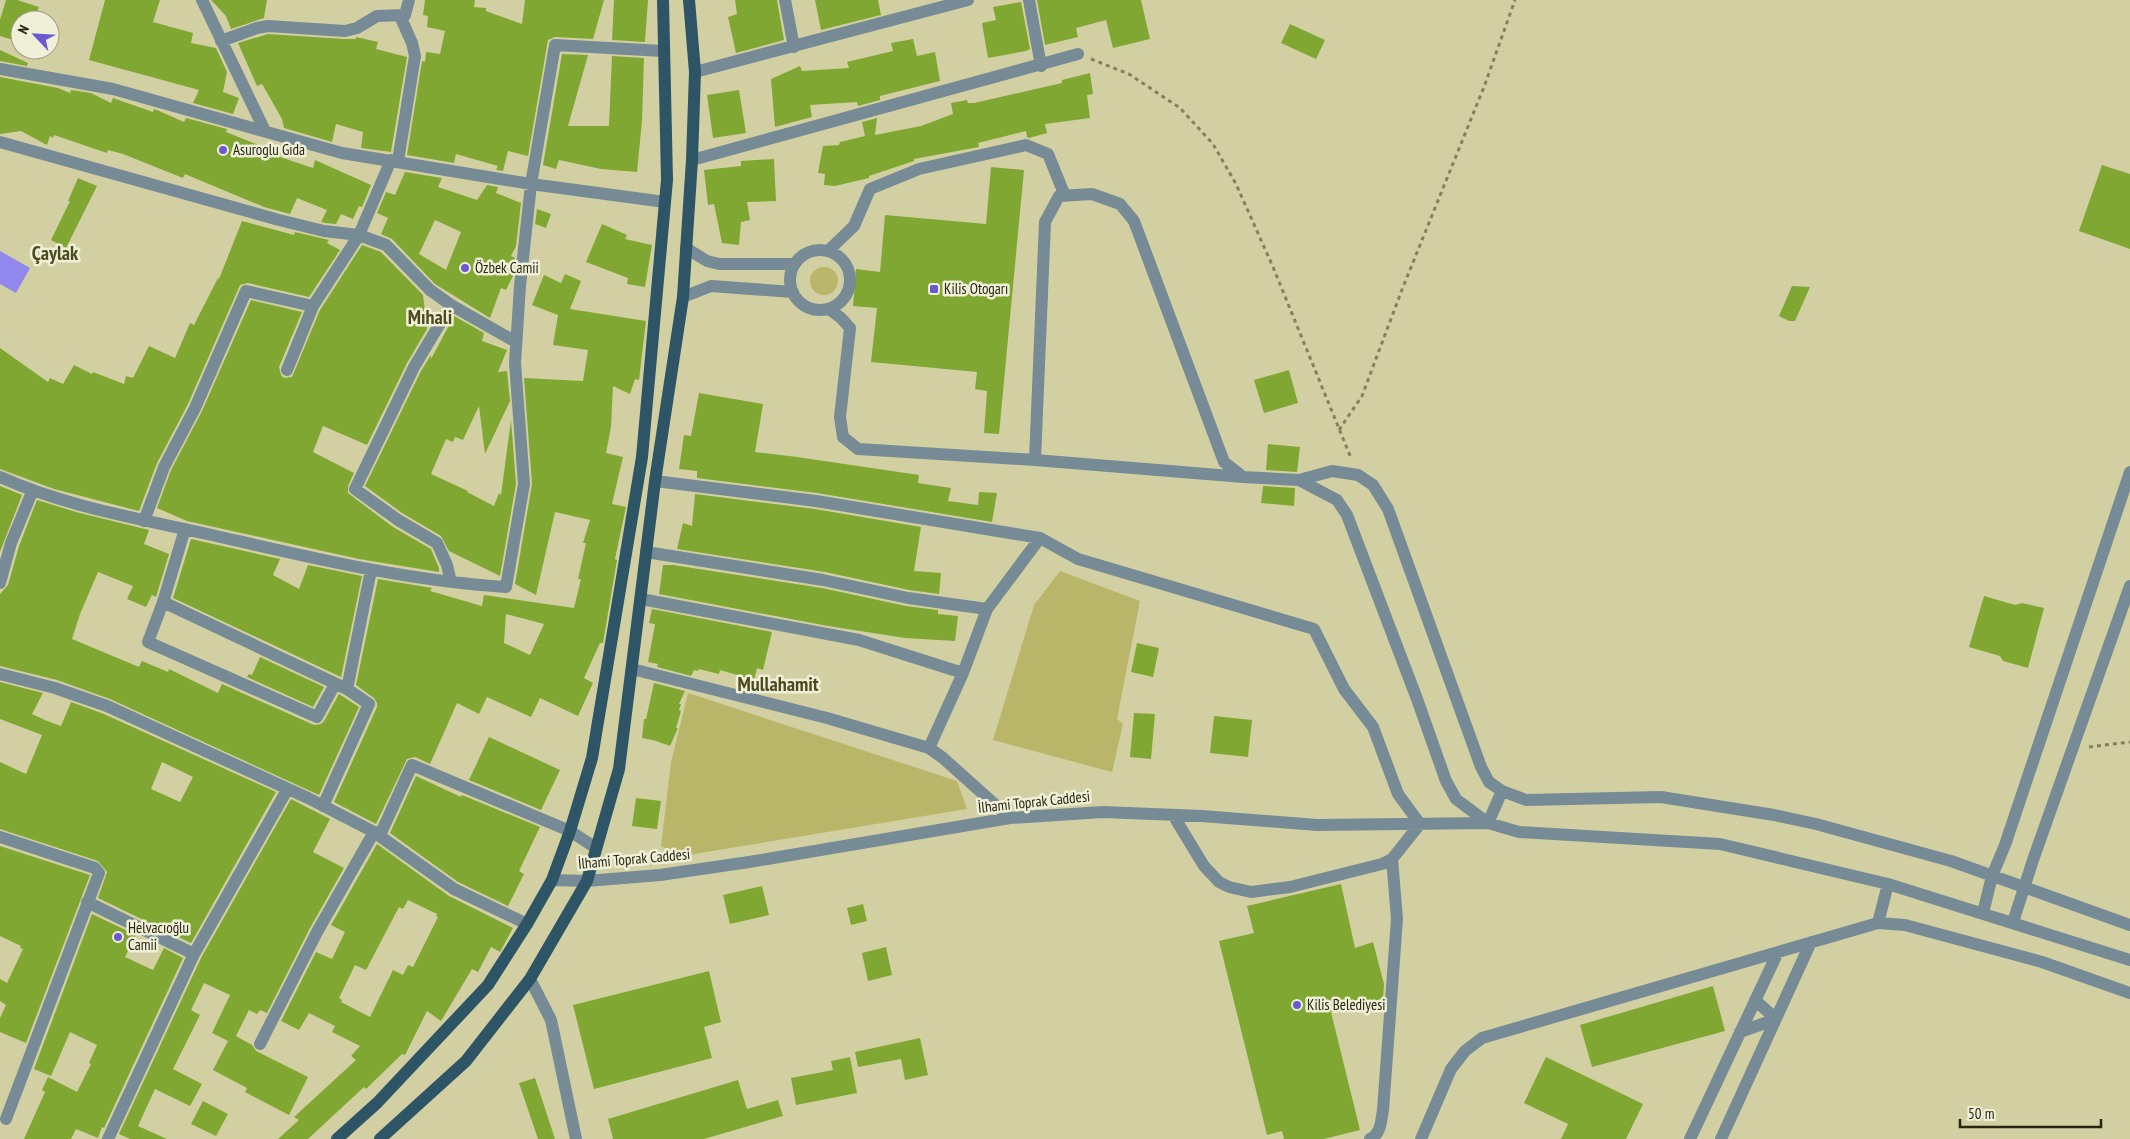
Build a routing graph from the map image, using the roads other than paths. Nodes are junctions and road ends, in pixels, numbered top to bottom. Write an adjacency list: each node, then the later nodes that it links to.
1 (202, 0): 9 (street)
2 (410, 0): 8 (street)
3 (663, 0): 11 (main road)
4 (689, 0): 15 (main road)
5 (785, 0): 10 (street)
6 (968, 0): 10 (street)
7 (1029, 0): 13 (street)
8 (400, 16): 9 (street); 19 (street)
9 (221, 41): 16 (street)
10 (794, 47): 15 (street)
11 (663, 51): 20 (street); 22 (main road)
12 (1078, 54): 13 (street)
13 (1041, 66): 18 (street)
14 (0, 69): 16 (street)
15 (695, 72): 18 (main road)
16 (264, 131): 19 (street)
17 (0, 142): 23 (street)
18 (692, 160): 24 (main road)
19 (394, 161): 20 (street); 23 (street)
20 (530, 184): 22 (street); 32 (street)
21 (1065, 196): 25 (street); 34 (street); 37 (street)
22 (665, 202): 64 (main road)
23 (359, 235): 29 (street); 30 (street)
24 (686, 248): 26 (street); 28 (main road)
25 (828, 251): 26 (street); 31 (street)
26 (795, 264): 27 (street)
27 (793, 292): 28 (street); 31 (street)
28 (683, 297): 39 (main road)
29 (451, 305): 32 (street); 46 (street)
30 (314, 306): 33 (street); 41 (street)
31 (829, 309): 34 (street)
32 (516, 342): 46 (street)
33 (287, 370)
34 (1034, 460): 37 (street)
35 (2130, 472): 69 (street)
36 (0, 477): 40 (street)
37 (1243, 477): 38 (street)
38 (1299, 480): 58 (street); 63 (street)
39 (655, 481): 43 (street); 44 (main road)
40 (32, 492): 41 (street); 47 (street)
41 (144, 521): 42 (street)
42 (185, 529): 45 (street); 50 (street)
43 (1040, 538): 51 (street); 62 (street)
44 (646, 552): 49 (main road); 51 (street)
45 (371, 570): 46 (street); 55 (street)
46 (450, 582)
47 (0, 583)
48 (2130, 586): 73 (street)
49 (641, 599): 52 (main road); 53 (street)
50 (163, 602): 55 (street); 55 (street)
51 (987, 609): 53 (street)
52 (632, 669): 56 (street); 67 (main road)
53 (963, 673): 56 (street)
54 (0, 674): 57 (street)
55 (341, 686): 59 (street)
56 (929, 748): 61 (street)
57 (288, 790): 59 (street); 82 (street)
58 (1502, 791): 63 (street); 69 (street)
59 (323, 806): 65 (street)
60 (1173, 815): 61 (street, İlhami Toprak Caddesi); 62 (street, İlhami Toprak Caddesi); 68 (street)
61 (1010, 818): 71 (street, İlhami Toprak Caddesi)
62 (1420, 824): 63 (street, İlhami Toprak Caddesi); 68 (street)
63 (1488, 824): 72 (street)
64 (570, 831): 65 (street); 67 (street); 70 (main road)
65 (374, 832): 78 (street); 89 (street)
66 (0, 837): 74 (street)
67 (596, 848): 71 (main road)
68 (1392, 859): 95 (street)
69 (1992, 876): 73 (street); 75 (street)
70 (552, 880): 71 (street, İlhami Toprak Caddesi); 78 (main road)
71 (586, 881): 84 (main road)
72 (1888, 884): 75 (street); 77 (street)
73 (2024, 887): 76 (street); 79 (street)
74 (87, 902): 82 (street); 90 (street)
75 (1983, 913): 76 (street)
76 (2013, 922): 83 (street)
77 (1878, 923): 80 (street); 85 (street)
78 (527, 924): 92 (main road)
79 (2130, 925)
80 (1811, 942): 81 (street); 87 (street)
81 (1778, 952): 86 (street); 96 (street)
82 (194, 954): 91 (street)
83 (2130, 960)
84 (530, 979): 93 (main road); 94 (street)
85 (2130, 994)
86 (1755, 1000): 87 (street); 88 (street)
87 (1776, 1019): 88 (street); 98 (street)
88 (1740, 1032): 97 (street)
89 (260, 1044)
90 (6, 1119)
91 (108, 1139)
92 (337, 1139)
93 (380, 1139)
94 (576, 1139)
95 (1370, 1139)
96 (1421, 1139)
97 (1690, 1139)
98 (1721, 1139)

